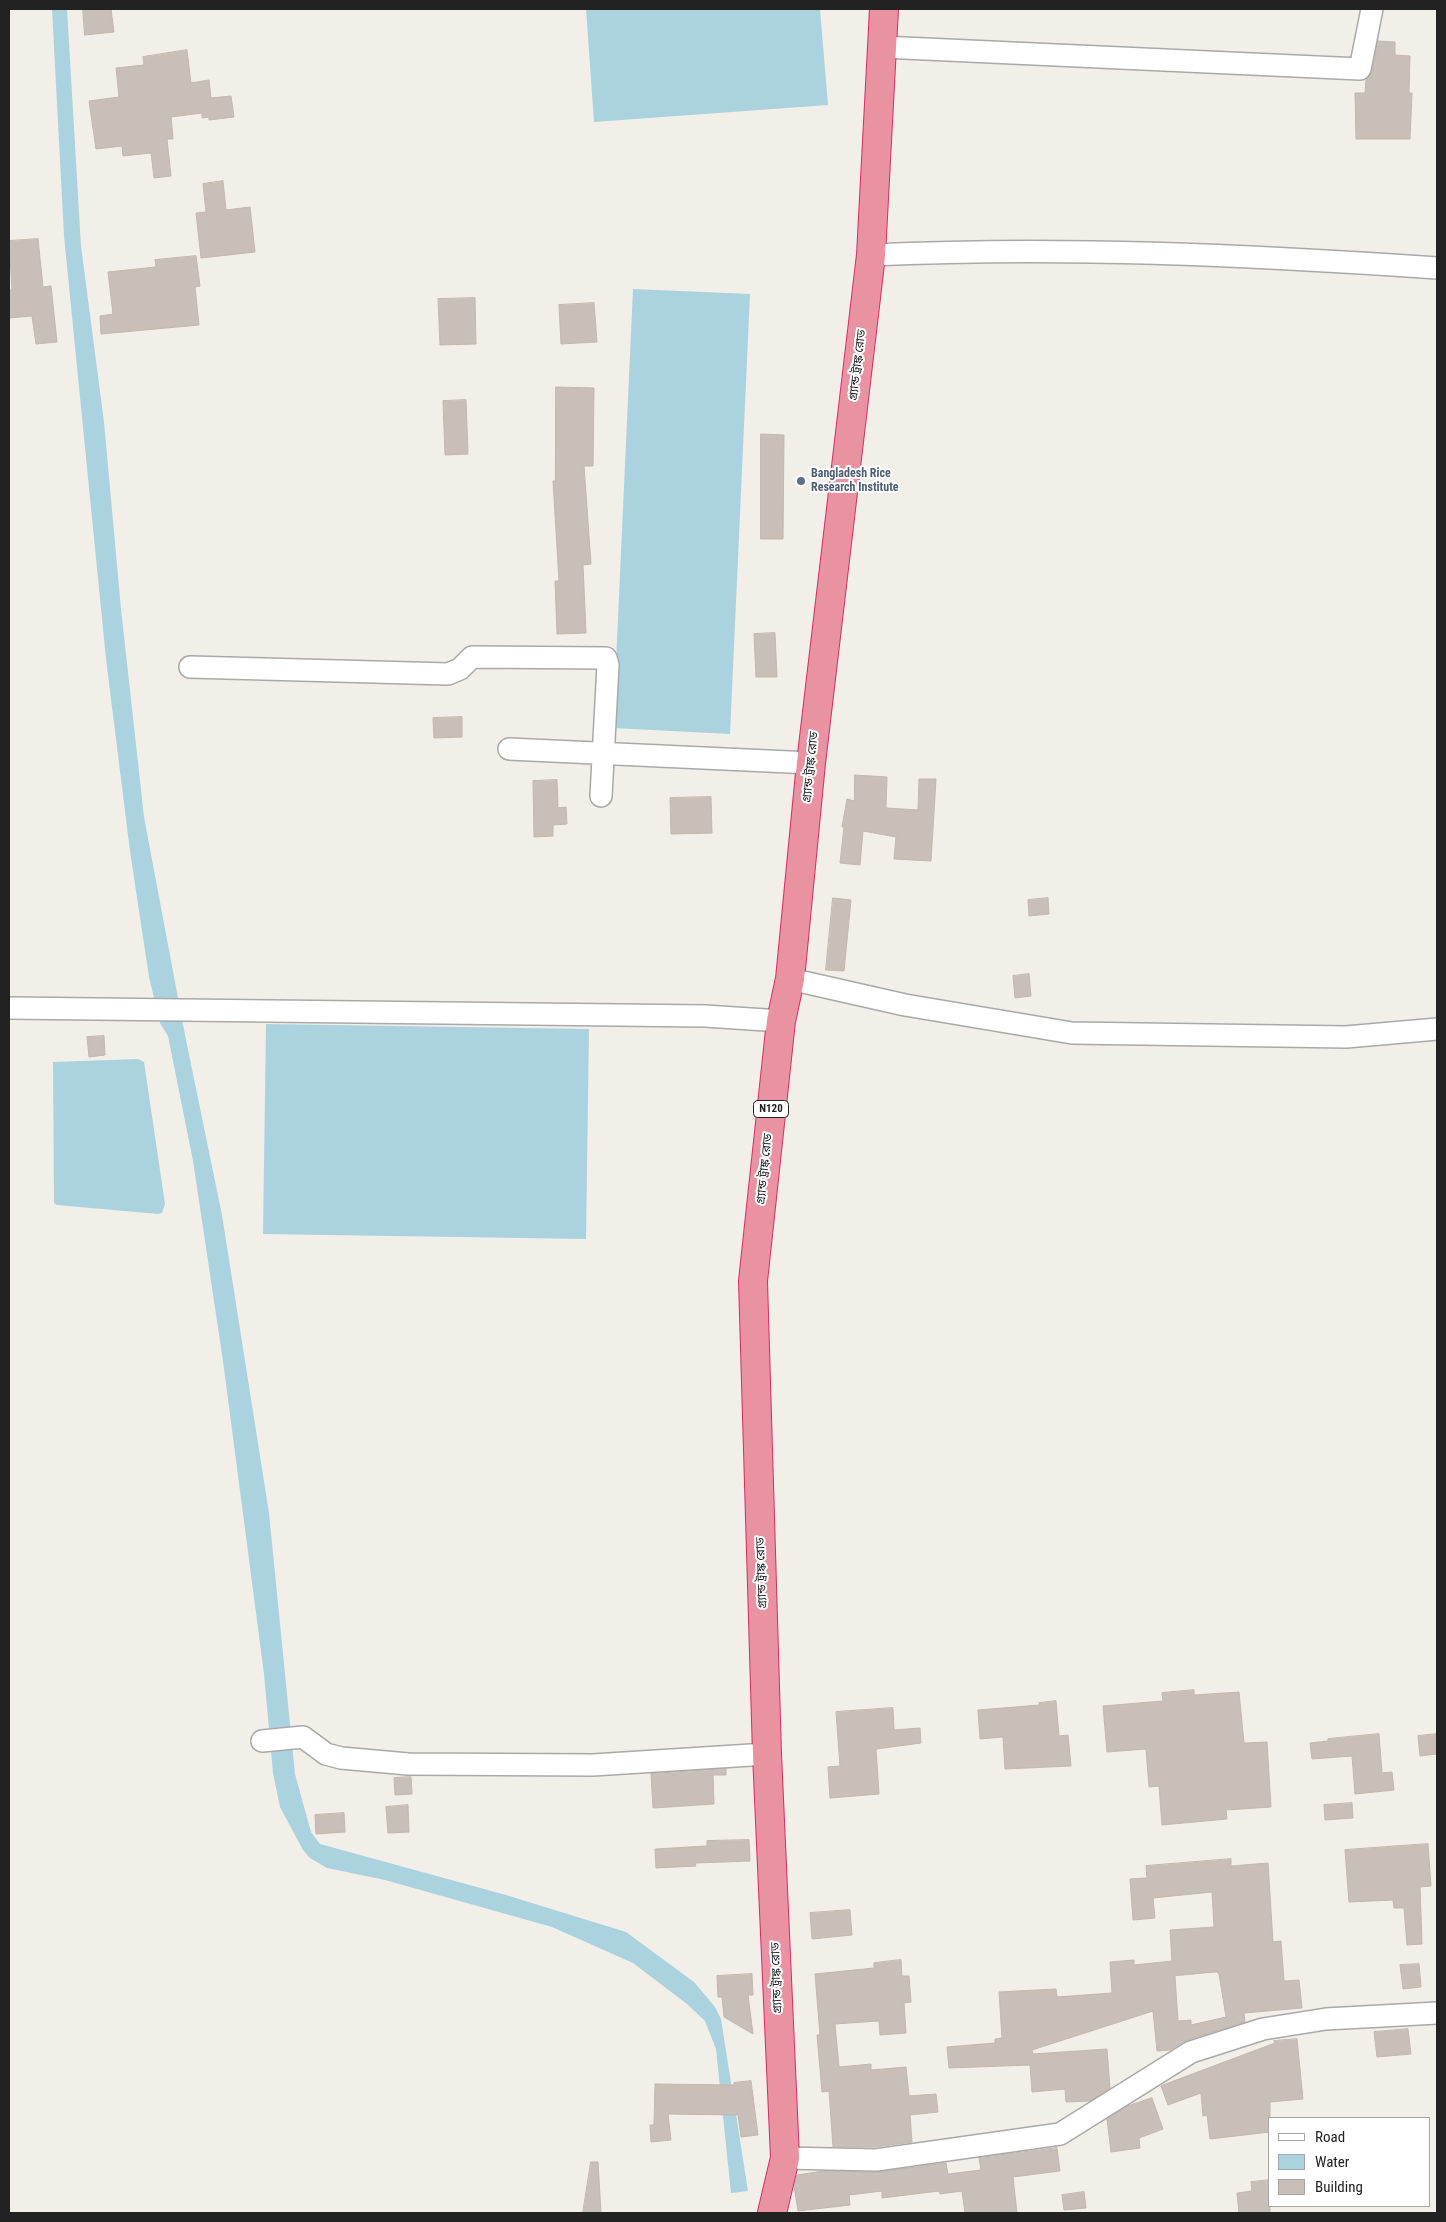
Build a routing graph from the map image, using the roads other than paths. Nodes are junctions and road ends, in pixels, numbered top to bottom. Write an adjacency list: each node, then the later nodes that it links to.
1 (884, 9): 3 (highway, গ্র্যান্ড ট্রাঙ্ক রোড / N120)
2 (1372, 9): 3 (street)
3 (882, 47): 4 (highway, গ্র্যান্ড ট্রাঙ্ক রোড / N120)
4 (872, 255): 5 (street); 9 (highway, গ্র্যান্ড ট্রাঙ্ক রোড / N120)
5 (1437, 268)
6 (190, 667): 8 (street)
7 (509, 749): 8 (street)
8 (604, 753): 9 (street); 10 (street)
9 (811, 763): 11 (highway, গ্র্যান্ড ট্রাঙ্ক রোড / N120)
10 (601, 796)
11 (790, 979): 13 (highway, গ্র্যান্ড ট্রাঙ্ক রোড / N120); 14 (street)
12 (9, 1008): 13 (street)
13 (781, 1021): 16 (highway, গ্র্যান্ড ট্রাঙ্ক রোড / N120)
14 (1437, 1029)
15 (262, 1741): 16 (street)
16 (768, 1754): 18 (highway, গ্র্যান্ড ট্রাঙ্ক রোড / N120)
17 (1437, 2012): 18 (street)
18 (785, 2158): 19 (highway, গ্র্যান্ড ট্রাঙ্ক রোড / N120)
19 (772, 2213)

